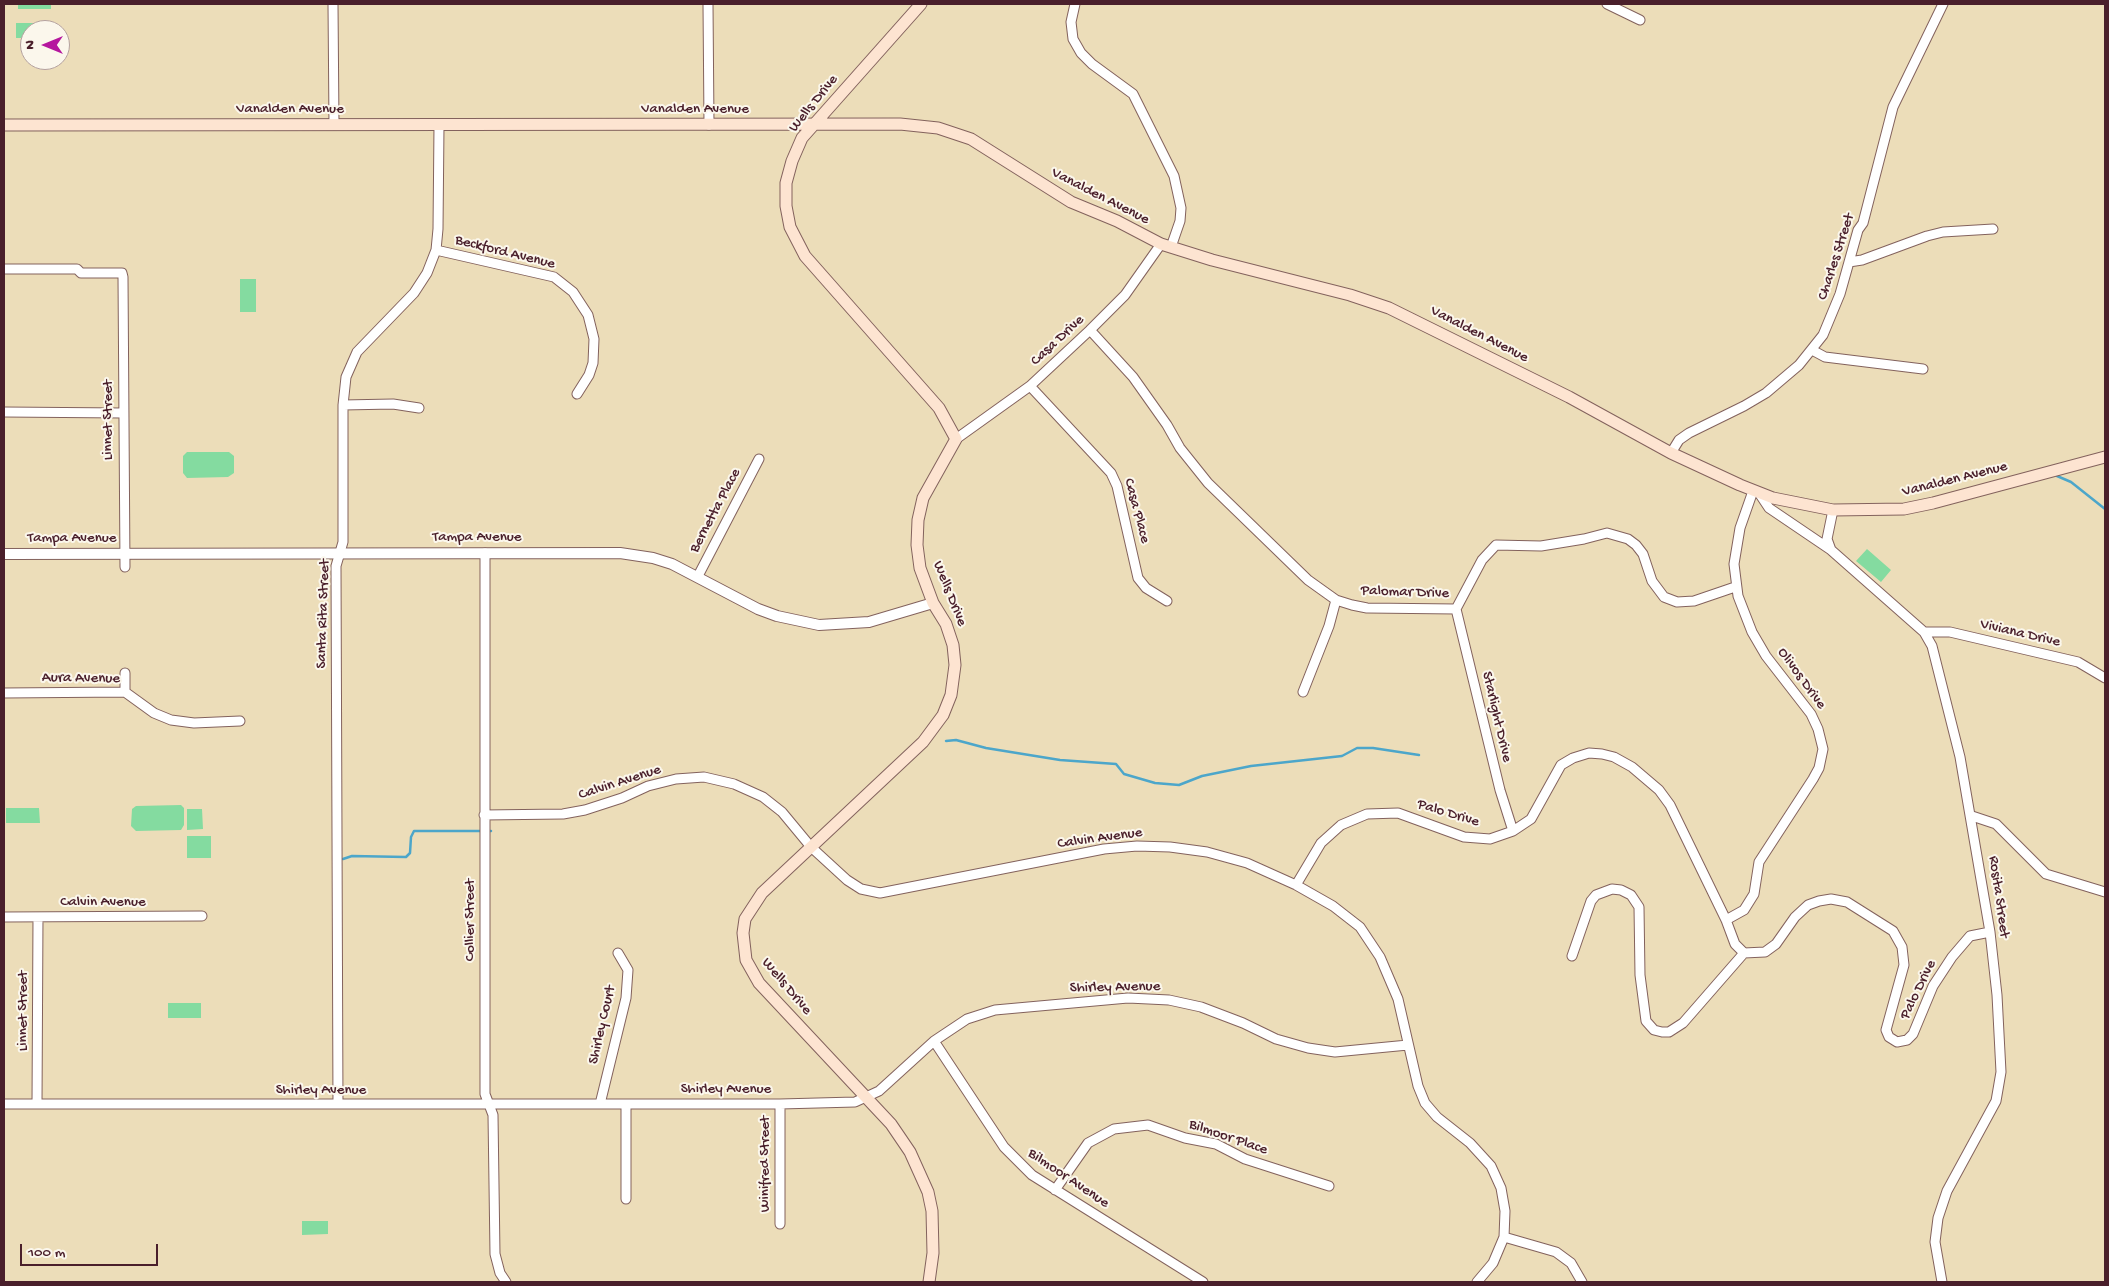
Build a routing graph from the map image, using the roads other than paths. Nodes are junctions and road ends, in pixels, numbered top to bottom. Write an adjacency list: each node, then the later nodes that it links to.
1 (334, 4): 9 (street)
2 (708, 4): 10 (street)
3 (921, 4): 11 (main road, Wells Drive)
4 (1076, 4): 14 (street, Casa Drive)
5 (1606, 4): 7 (street)
6 (1943, 4): 16 (street, Charles Street)
7 (1640, 20)
8 (4, 125): 9 (main road, Vanalden Avenue)
9 (334, 125): 12 (main road, Vanalden Avenue)
10 (710, 125): 11 (main road, Vanalden Avenue); 12 (main road, Vanalden Avenue)
11 (812, 125): 14 (main road, Vanalden Avenue); 27 (main road, Wells Drive)
12 (439, 126): 15 (street, Santa Rita Street)
13 (1993, 229): 16 (street)
14 (1166, 246): 18 (street, Casa Drive); 28 (main road, Vanalden Avenue)
15 (436, 250): 22 (street, Beckford Avenue); 23 (street, Santa Rita Street)
16 (1849, 262): 19 (street, Charles Street)
17 (4, 269): 26 (street, Linnet Street)
18 (1090, 330): 21 (street, Casa Drive); 41 (street, Palomar Drive)
19 (1812, 350): 20 (street); 28 (street, Charles Street)
20 (1923, 370)
21 (1030, 386): 27 (street, Casa Drive); 42 (street, Casa Place)
22 (577, 394)
23 (343, 406): 24 (street); 37 (street, Santa Rita Street)
24 (419, 408)
25 (4, 412): 26 (street)
26 (123, 412): 36 (street, Linnet Street)
27 (956, 439): 43 (main road, Wells Drive)
28 (1672, 453): 31 (main road, Vanalden Avenue)
29 (2105, 457): 32 (main road, Vanalden Avenue)
30 (759, 459): 39 (street, Bernetta Place)
31 (1756, 492): 32 (main road, Vanalden Avenue); 33 (street, Rosita Street); 40 (street, Olivos Drive)
32 (1833, 510): 33 (street)
33 (1831, 550): 45 (street, Rosita Street)
34 (485, 553): 37 (street, Tampa Avenue); 39 (street, Tampa Avenue); 52 (street, Collier Street)
35 (4, 554): 36 (street, Tampa Avenue)
36 (125, 554): 37 (street, Tampa Avenue); 38 (street, Linnet Street)
37 (339, 554): 71 (street, Santa Rita Street)
38 (125, 567)
39 (698, 576): 43 (street, Tampa Avenue)
40 (1736, 587): 44 (street, Palomar Drive); 61 (street, Olivos Drive)
41 (1336, 600): 44 (street, Palomar Drive); 49 (street)
42 (1167, 601)
43 (934, 603): 55 (main road, Wells Drive)
44 (1456, 609): 54 (street, Starlight Drive)
45 (1924, 632): 47 (street, Viviana Drive); 53 (street, Rosita Street)
46 (125, 673): 48 (street)
47 (2105, 678)
48 (125, 692): 50 (street, Aura Avenue); 51 (street, Aura Avenue)
49 (1303, 692)
50 (4, 693)
51 (240, 721)
52 (484, 815): 55 (street, Calvin Avenue); 75 (street, Collier Street)
53 (1972, 816): 57 (street); 62 (street, Rosita Street)
54 (1513, 831): 56 (street, Palo Drive); 61 (street, Palo Drive)
55 (811, 847): 56 (street, Calvin Avenue); 68 (main road, Wells Drive)
56 (1296, 885): 67 (street, Calvin Avenue)
57 (2105, 892)
58 (202, 916): 60 (street, Calvin Avenue)
59 (4, 917): 60 (street, Calvin Avenue)
60 (38, 917): 70 (street, Linnet Street)
61 (1726, 920): 64 (street, Palo Drive)
62 (1990, 932): 64 (street, Palo Drive); 86 (street, Rosita Street)
63 (618, 953): 72 (street, Shirley Court)
64 (1744, 953): 65 (street)
65 (1572, 956)
66 (934, 1041): 67 (street, Shirley Avenue); 68 (street, Shirley Avenue); 77 (street, Bilmoor Avenue)
67 (1408, 1045): 80 (street, Calvin Avenue)
68 (865, 1098): 74 (street, Shirley Avenue); 82 (main road, Wells Drive)
69 (4, 1104): 70 (street, Shirley Avenue)
70 (37, 1104): 71 (street, Shirley Avenue)
71 (338, 1104): 75 (street, Shirley Avenue)
72 (600, 1104): 73 (street, Shirley Avenue); 75 (street, Shirley Avenue)
73 (626, 1104): 74 (street, Shirley Avenue); 78 (street)
74 (780, 1104): 79 (street, Winifred Street)
75 (488, 1105): 81 (street, Collier Street)
76 (1329, 1186): 77 (street, Bilmoor Place)
77 (1055, 1190): 83 (street, Bilmoor Avenue)
78 (626, 1199)
79 (780, 1224)
80 (1504, 1237): 84 (street); 85 (street)
81 (506, 1282)
82 (929, 1282)
83 (1203, 1282)
84 (1477, 1282)
85 (1582, 1282)
86 (1942, 1282)

